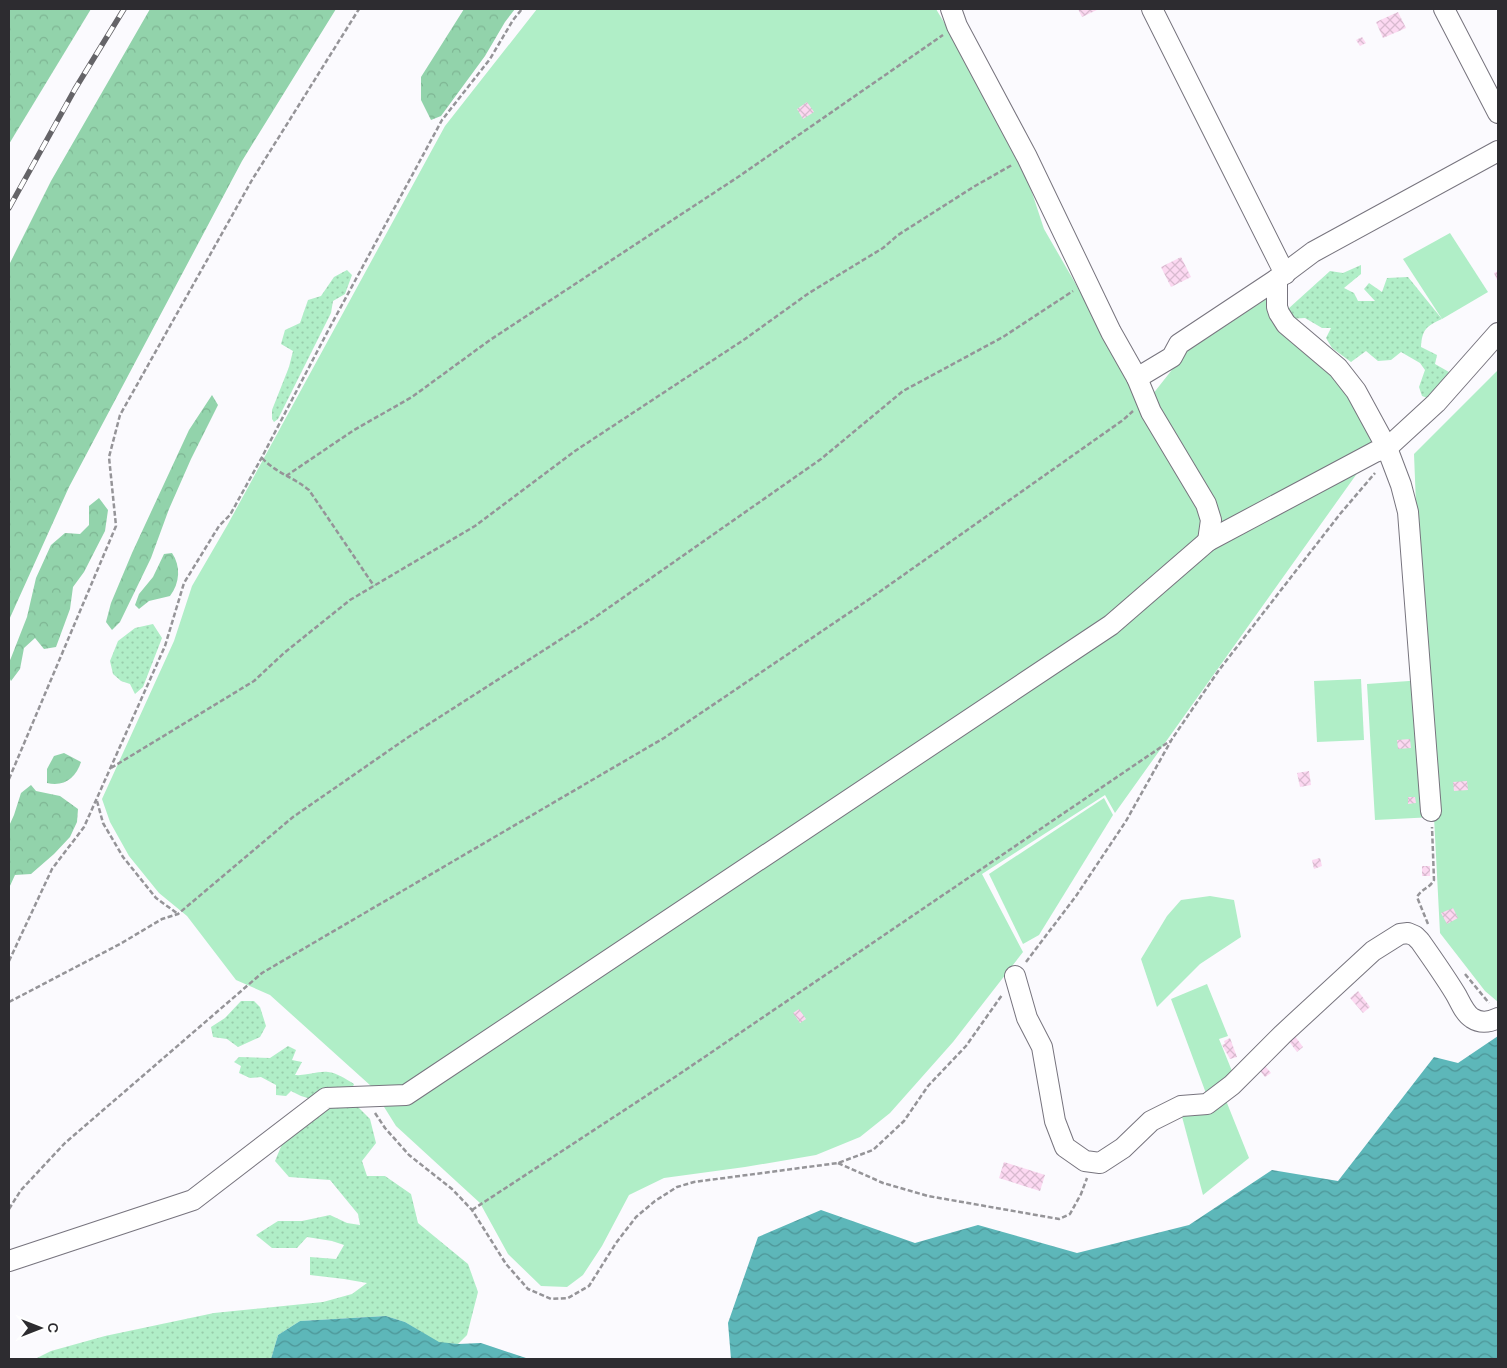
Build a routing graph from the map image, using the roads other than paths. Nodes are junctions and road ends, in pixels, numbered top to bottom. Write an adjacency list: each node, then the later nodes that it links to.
1 (1152, 9): 6 (lane)
2 (1444, 9): 4 (lane)
3 (956, 15): 8 (lane)
4 (1498, 113)
5 (1498, 151): 6 (lane)
6 (1281, 277): 8 (lane); 9 (lane)
7 (1498, 333): 9 (lane)
8 (1137, 378): 10 (lane)
9 (1387, 448): 10 (lane); 11 (lane)
10 (1208, 541): 14 (lane)
11 (1431, 812)
12 (1015, 976): 13 (lane)
13 (1496, 1012)
14 (9, 1261)

